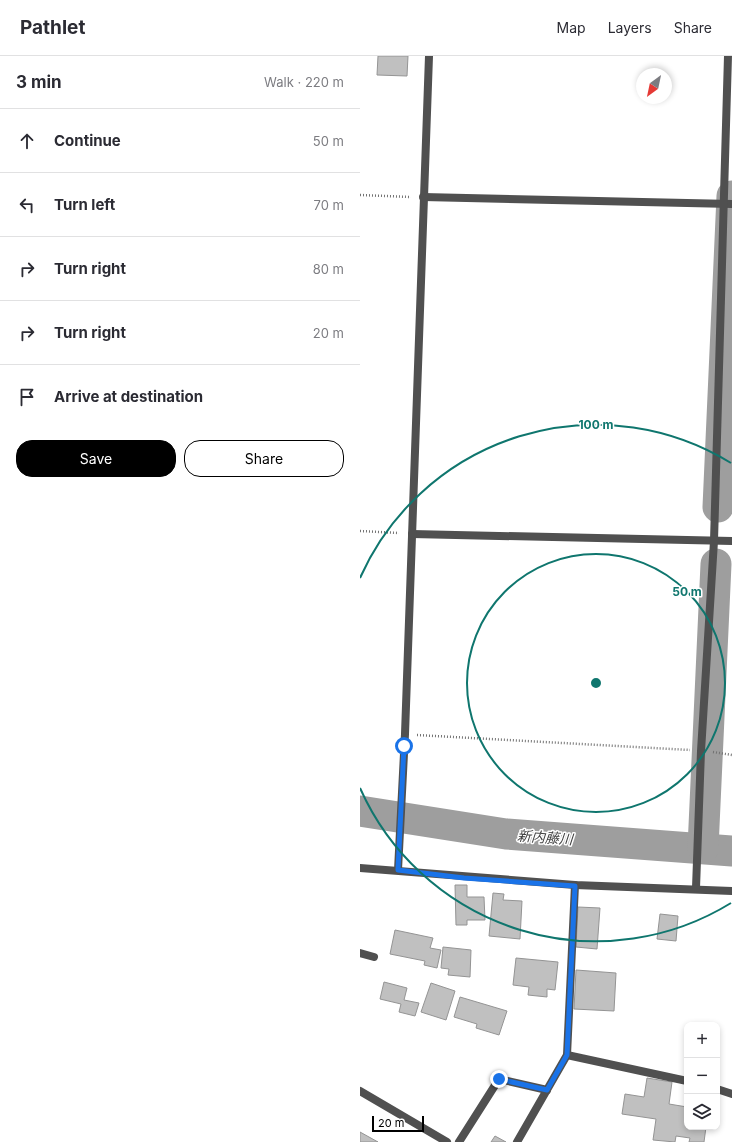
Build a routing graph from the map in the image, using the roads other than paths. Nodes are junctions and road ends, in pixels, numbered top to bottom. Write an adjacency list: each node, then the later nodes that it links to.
1 (429, 56): 3 (street)
2 (728, 56): 4 (street)
3 (423, 197): 4 (street); 6 (street)
4 (722, 204): 5 (street); 7 (street)
5 (732, 204)
6 (412, 534): 7 (street); 10 (street)
7 (714, 541): 8 (street); 12 (street)
8 (732, 541)
9 (360, 868): 10 (street)
10 (398, 870): 11 (street)
11 (575, 886): 12 (street); 16 (street)
12 (696, 888): 13 (street)
13 (732, 890)
14 (360, 954): 15 (street)
15 (374, 957)
16 (567, 1055): 17 (street); 18 (street)
17 (684, 1079)
18 (547, 1090): 23 (street); 24 (street)
19 (720, 1090): 21 (street)
20 (360, 1091): 22 (street)
21 (732, 1094)
22 (447, 1142)
23 (459, 1142)
24 (517, 1142)

